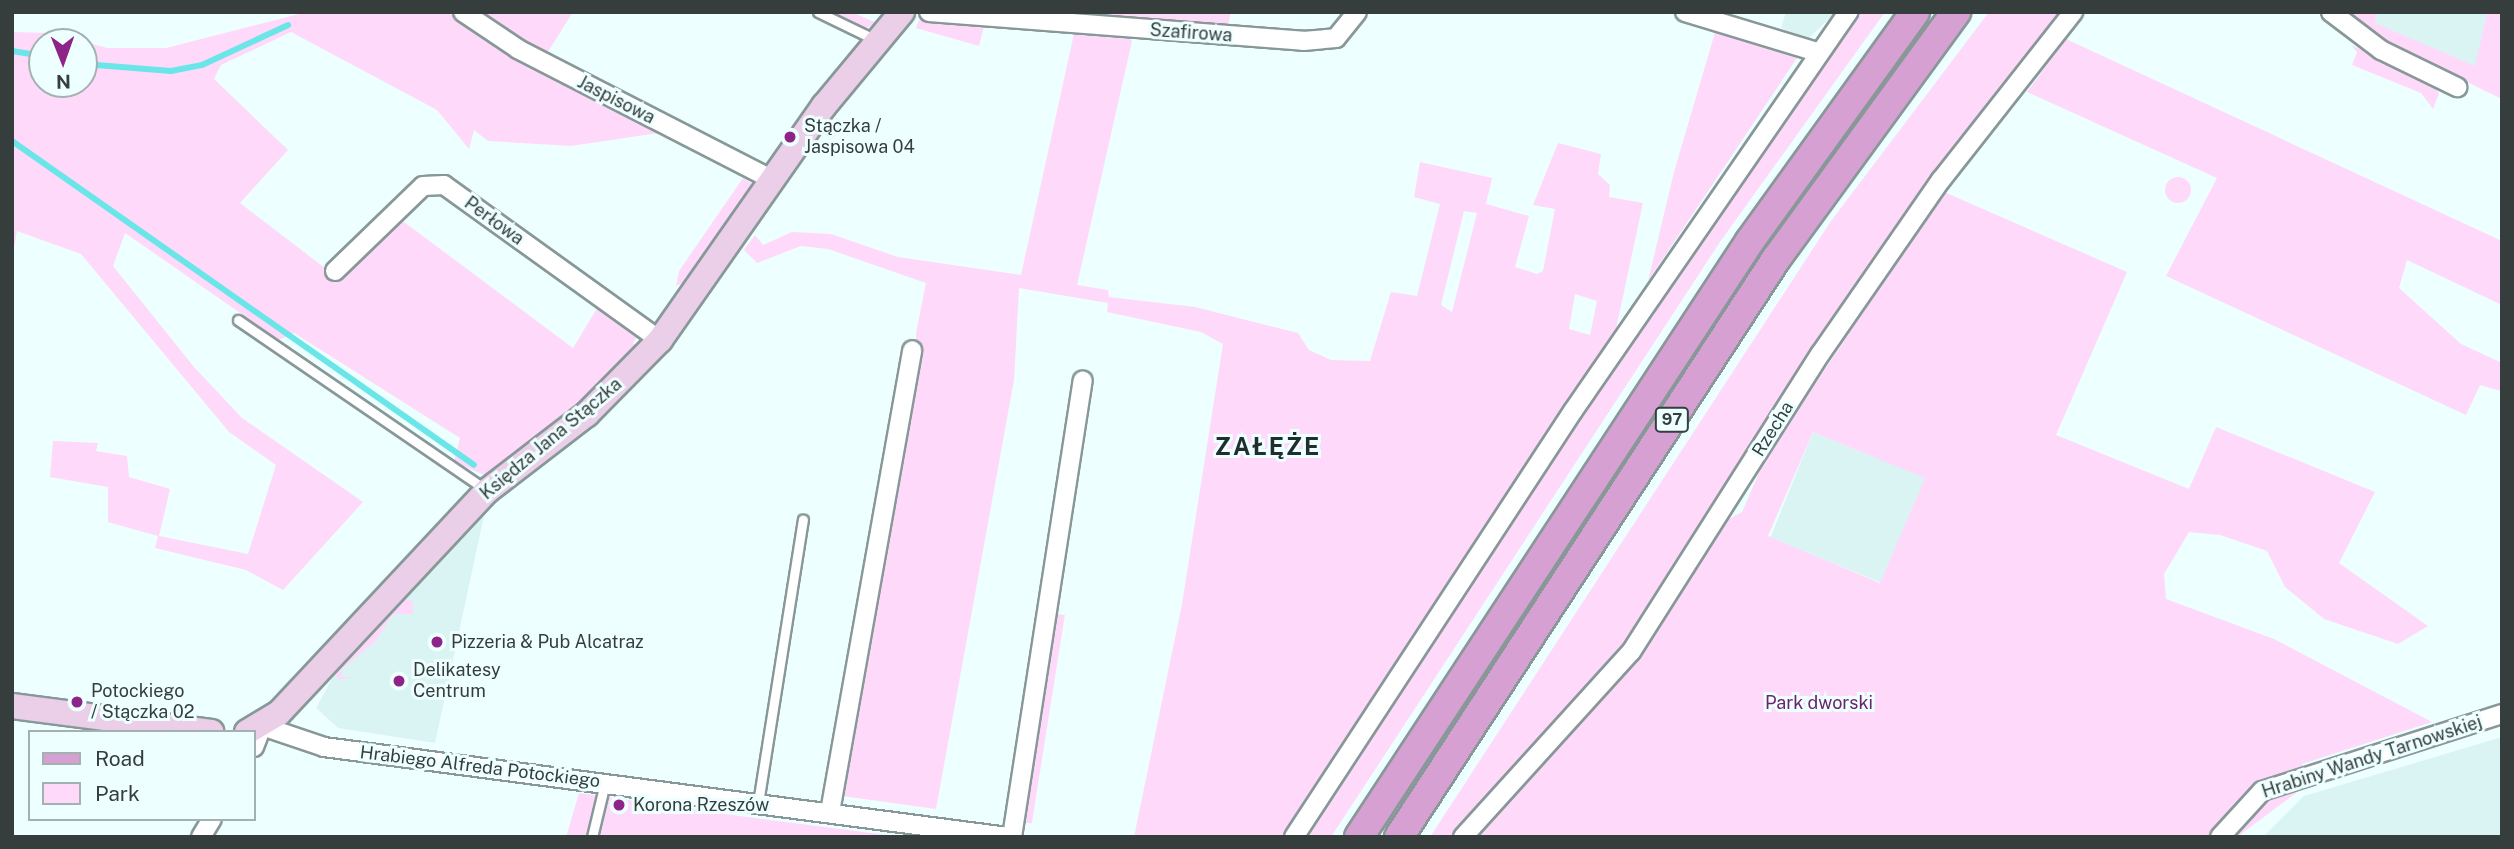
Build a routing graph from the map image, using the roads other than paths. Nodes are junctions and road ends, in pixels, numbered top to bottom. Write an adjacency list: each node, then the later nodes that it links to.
1 (463, 12): 15 (street, Jaspisowa)
2 (818, 12): 12 (lane)
3 (902, 12): 12 (street, Księdza Jana Stączka)
4 (929, 12): 5 (street, Szafirowa)
5 (1357, 12)
6 (1685, 12): 13 (street)
7 (1848, 12): 13 (street)
8 (1915, 12): 36 (main road, 97)
9 (1956, 12): 37 (main road, 97)
10 (2073, 12): 38 (street, Rzecha)
11 (2331, 12): 14 (street)
12 (878, 40): 15 (street, Księdza Jana Stączka)
13 (1817, 52): 35 (street)
14 (2458, 87)
15 (773, 180): 18 (street, Księdza Jana Stączka)
16 (335, 271): 18 (street, Perłowa)
17 (238, 320): 21 (lane)
18 (660, 340): 21 (street, Księdza Jana Stączka)
19 (912, 350): 30 (street)
20 (1083, 380): 34 (street)
21 (487, 491): 26 (street, Księdza Jana Stączka)
22 (803, 520): 29 (lane)
23 (12, 706): 25 (street)
24 (2502, 715): 39 (street, Hrabiny Wandy Tarnowskiej)
25 (196, 730)
26 (256, 733)
27 (256, 735): 28 (street, Hrabiego Alfreda Potockiego)
28 (605, 783): 29 (street, Hrabiego Alfreda Potockiego); 33 (lane)
29 (758, 803): 30 (street, Hrabiego Alfreda Potockiego)
30 (831, 812): 34 (street, Hrabiego Alfreda Potockiego)
31 (211, 821): 32 (street)
32 (201, 837)
33 (592, 837)
34 (1010, 837)
35 (1294, 837)
36 (1359, 837)
37 (1399, 837)
38 (1463, 837)
39 (2220, 837)

